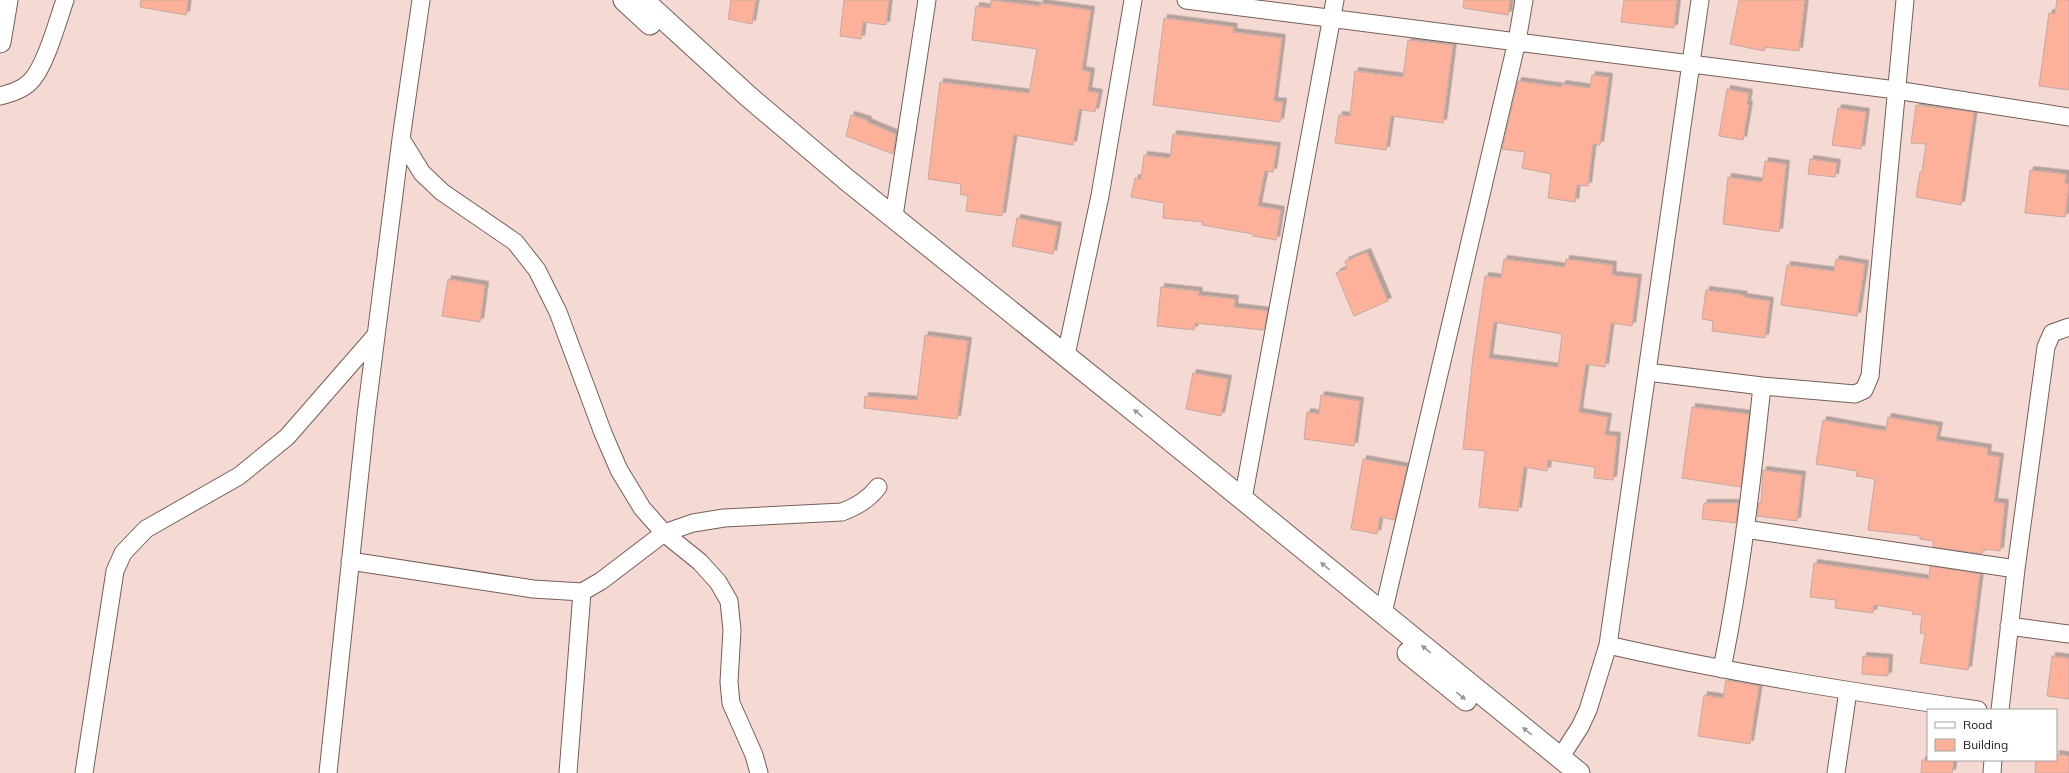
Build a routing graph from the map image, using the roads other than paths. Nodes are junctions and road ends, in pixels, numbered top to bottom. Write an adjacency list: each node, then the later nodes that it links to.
1 (7, 0): 14 (street)
2 (65, 0): 18 (street)
3 (421, 0): 20 (street)
4 (624, 0): 39 (street)
5 (643, 0): 21 (street)
6 (927, 0): 21 (street)
7 (1133, 0): 24 (street)
8 (1186, 0): 13 (street)
9 (1335, 0): 13 (street)
10 (1524, 0): 15 (street)
11 (1700, 0): 16 (street)
12 (1905, 0): 17 (street)
13 (1332, 20): 15 (street); 28 (street)
14 (0, 42)
15 (1517, 42): 16 (street); 34 (street)
16 (1692, 63): 17 (street); 25 (street)
17 (1896, 90): 19 (street); 26 (street)
18 (0, 96)
19 (2069, 117)
20 (401, 139): 23 (street); 30 (street)
21 (894, 216): 24 (street)
22 (2069, 327): 32 (street)
23 (376, 335): 31 (street); 45 (street)
24 (1066, 355): 28 (street, one-way to 24)
25 (1647, 372): 26 (street); 37 (street)
26 (1762, 386): 29 (street)
27 (878, 487): 30 (street)
28 (1243, 499): 34 (street, one-way to 28)
29 (1745, 529): 32 (street); 38 (street)
30 (664, 533): 33 (street); 48 (street)
31 (350, 561): 33 (street); 46 (street)
32 (2016, 569): 35 (street)
33 (582, 592): 47 (street)
34 (1383, 613): 39 (street, one-way to 34)
35 (2009, 626): 36 (street); 42 (street)
36 (2069, 634)
37 (1608, 645): 38 (street); 44 (street)
38 (1722, 668): 40 (street)
39 (1447, 675): 44 (street)
40 (1848, 691): 41 (street); 50 (street)
41 (1971, 709)
42 (2000, 709)
43 (1993, 761): 51 (street)
44 (1559, 765): 49 (street)
45 (84, 773)
46 (328, 773)
47 (568, 773)
48 (759, 773)
49 (1579, 773)
50 (1836, 773)
51 (1992, 773)

